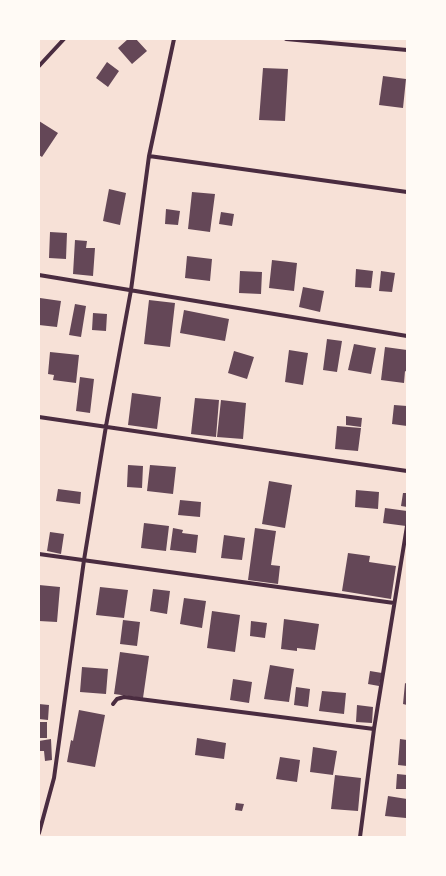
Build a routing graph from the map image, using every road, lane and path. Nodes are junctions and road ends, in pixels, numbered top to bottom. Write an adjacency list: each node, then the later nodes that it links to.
1 (64, 39): 5 (street)
2 (174, 39): 6 (street)
3 (286, 39): 4 (street)
4 (407, 50)
5 (39, 66)
6 (149, 156): 7 (street); 9 (street)
7 (407, 192)
8 (39, 275): 9 (street)
9 (131, 290): 10 (street); 12 (street)
10 (407, 336)
11 (39, 417): 12 (street)
12 (106, 426): 13 (street); 16 (street)
13 (407, 471)
14 (407, 526): 17 (street)
15 (39, 554): 16 (street)
16 (84, 560): 17 (street); 20 (street)
17 (394, 603): 19 (street)
18 (113, 704): 19 (street)
19 (374, 728): 21 (street)
20 (39, 833)
21 (360, 837)

